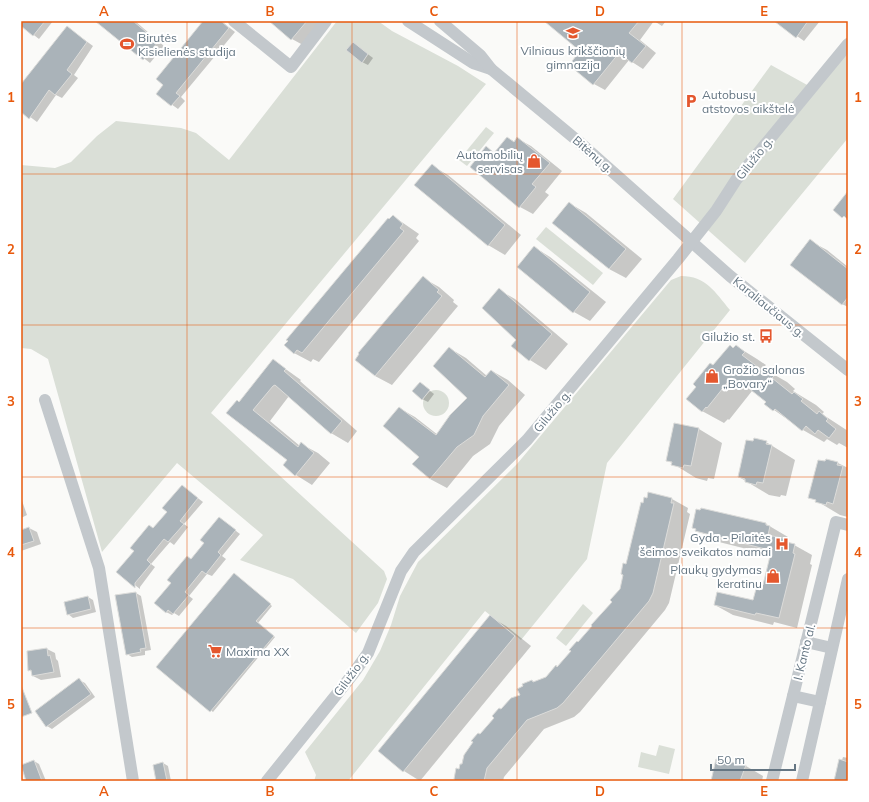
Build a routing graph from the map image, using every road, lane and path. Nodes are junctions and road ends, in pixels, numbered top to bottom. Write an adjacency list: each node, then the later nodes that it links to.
1 (234, 21): 2 (street)
2 (326, 21)
3 (408, 21): 6 (street, Bitėnų g.)
4 (440, 21): 6 (street, Bitėnų g.)
5 (848, 44): 7 (street, Gilužio g.)
6 (491, 69): 7 (street, Bitėnų g.)
7 (692, 242): 8 (street, Karaliaučiaus g.); 16 (street, Gilužio g.)
8 (848, 370)
9 (45, 400): 17 (street)
10 (848, 525): 12 (street, I. Kanto al.)
11 (848, 579): 13 (street)
12 (806, 642): 13 (street); 14 (street, I. Kanto al.)
13 (832, 648): 15 (street)
14 (793, 696): 15 (street); 18 (street, I. Kanto al.)
15 (820, 702): 19 (street)
16 (269, 780)
17 (133, 781)
18 (772, 781)
19 (802, 781)

